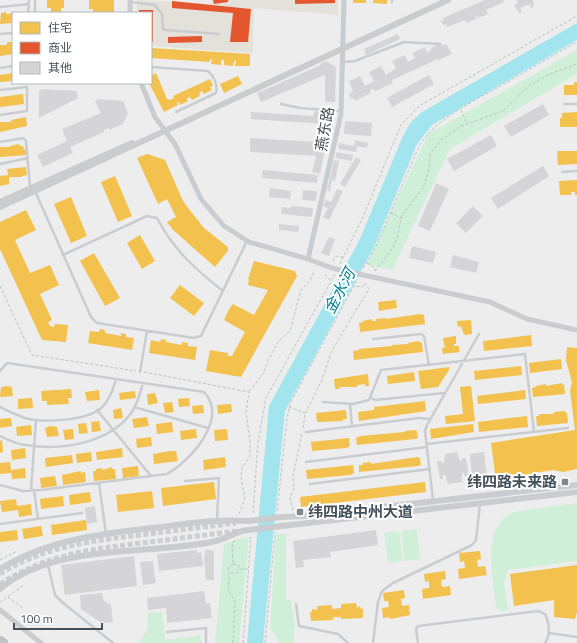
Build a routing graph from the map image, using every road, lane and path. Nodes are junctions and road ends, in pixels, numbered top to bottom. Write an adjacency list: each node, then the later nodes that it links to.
1 (29, 0): 6 (lane)
2 (35, 0): 9 (lane)
3 (344, 0): 17 (street, 燕东路)
4 (448, 0): 17 (street)
5 (130, 1): 10 (street); 14 (lane)
6 (29, 4): 7 (lane); 8 (lane)
7 (0, 7)
8 (28, 12)
9 (35, 12)
10 (130, 12)
11 (577, 16): 46 (path)
12 (12, 33): 13 (lane)
13 (0, 34)
14 (219, 34)
15 (577, 42): 28 (path)
16 (440, 44): 18 (lane)
17 (343, 48): 18 (street, 燕东路); 33 (street)
18 (343, 62): 29 (street, 燕东路)
19 (577, 64): 32 (path)
20 (12, 66): 22 (lane)
21 (152, 67): 30 (lane)
22 (0, 68)
23 (141, 84): 33 (street)
24 (0, 90): 31 (lane)
25 (281, 104): 29 (lane)
26 (564, 104): 27 (lane)
27 (577, 104)
28 (461, 110): 32 (path); 42 (path)
29 (341, 111): 47 (street, 燕东路)
30 (176, 112)
31 (0, 115)
32 (467, 124): 43 (path)
33 (165, 130): 39 (street); 44 (street)
34 (0, 142): 35 (lane)
35 (28, 158): 36 (lane); 39 (lane)
36 (0, 164)
37 (562, 172): 38 (lane)
38 (577, 172)
39 (33, 190): 40 (street); 41 (street); 45 (lane)
40 (0, 202)
41 (0, 207)
42 (390, 212): 43 (path); 49 (path)
43 (401, 218): 49 (path)
44 (247, 241): 47 (street); 57 (lane)
45 (63, 254): 57 (lane); 59 (lane)
46 (343, 258): 48 (path); 53 (path)
47 (308, 259): 58 (street, bridge)
48 (333, 261)
49 (366, 263): 50 (path)
50 (363, 268)
51 (314, 271): 68 (path)
52 (325, 274): 53 (path)
53 (332, 280): 103 (path)
54 (357, 280): 55 (path)
55 (354, 285): 75 (path); 77 (path)
56 (0, 286): 65 (path)
57 (223, 291): 59 (lane)
58 (577, 330)
59 (148, 331): 65 (lane)
60 (479, 334): 62 (lane)
61 (373, 339): 63 (lane)
62 (463, 361): 63 (lane); 69 (lane); 85 (lane)
63 (429, 365): 70 (lane)
64 (0, 371): 66 (lane)
65 (140, 372): 68 (path)
66 (116, 380): 67 (lane); 76 (lane)
67 (143, 383): 74 (lane); 81 (lane)
68 (249, 392): 108 (path)
69 (444, 392): 70 (lane); 78 (lane)
70 (371, 398): 72 (lane)
71 (323, 402): 72 (lane)
72 (350, 404): 80 (lane)
73 (0, 406): 79 (lane)
74 (134, 407): 81 (lane); 83 (lane)
75 (289, 407): 77 (path); 105 (path)
76 (98, 410): 79 (lane); 83 (lane)
77 (305, 414): 104 (path)
78 (429, 419): 80 (lane); 87 (lane)
79 (36, 420): 88 (lane)
80 (352, 426): 84 (lane)
81 (208, 428): 92 (lane)
82 (568, 428): 85 (lane)
83 (113, 430): 88 (lane); 92 (lane)
84 (306, 432)
85 (534, 432): 87 (lane)
86 (0, 436): 88 (lane)
87 (427, 444): 89 (lane)
88 (35, 446): 98 (lane)
89 (427, 448): 90 (lane); 91 (lane)
90 (306, 462)
91 (430, 469): 95 (lane); 100 (lane)
92 (151, 476): 94 (lane)
93 (185, 481): 107 (lane)
94 (99, 483): 98 (lane); 112 (lane)
95 (310, 484)
96 (0, 485): 98 (lane)
97 (577, 485): 100 (street)
98 (33, 490): 106 (lane)
99 (577, 492): 101 (street)
100 (433, 502): 104 (street)
101 (480, 503): 110 (street); 142 (lane)
102 (82, 513): 106 (lane)
103 (253, 514)
104 (294, 517): 105 (street)
105 (279, 518): 108 (street, bridge)
106 (38, 519): 109 (lane)
107 (217, 520): 108 (street); 112 (street)
108 (239, 520)
109 (0, 524)
110 (279, 526): 111 (street, bridge); 140 (path)
111 (245, 530): 116 (street); 117 (path)
112 (106, 534): 118 (street)
113 (251, 538): 120 (path)
114 (16, 551): 115 (path)
115 (0, 560)
116 (48, 564): 123 (street); 136 (lane)
117 (233, 564): 119 (path); 121 (path)
118 (0, 569)
119 (240, 569): 120 (path); 121 (path)
120 (248, 569): 139 (path)
121 (230, 573): 138 (path)
122 (24, 585): 124 (path)
123 (0, 589)
124 (7, 597): 125 (path); 127 (path)
125 (0, 602)
126 (296, 604): 141 (lane)
127 (24, 609)
128 (0, 610): 135 (street)
129 (167, 632): 137 (lane)
130 (549, 633): 132 (lane); 143 (lane); 144 (lane)
131 (0, 637): 134 (street)
132 (577, 637)
133 (0, 640): 134 (highway)
134 (3, 643)
135 (41, 643)
136 (113, 643)
137 (206, 643)
138 (233, 643)
139 (243, 643)
140 (265, 643)
141 (348, 643)
142 (373, 643)
143 (418, 643)
144 (545, 643)

